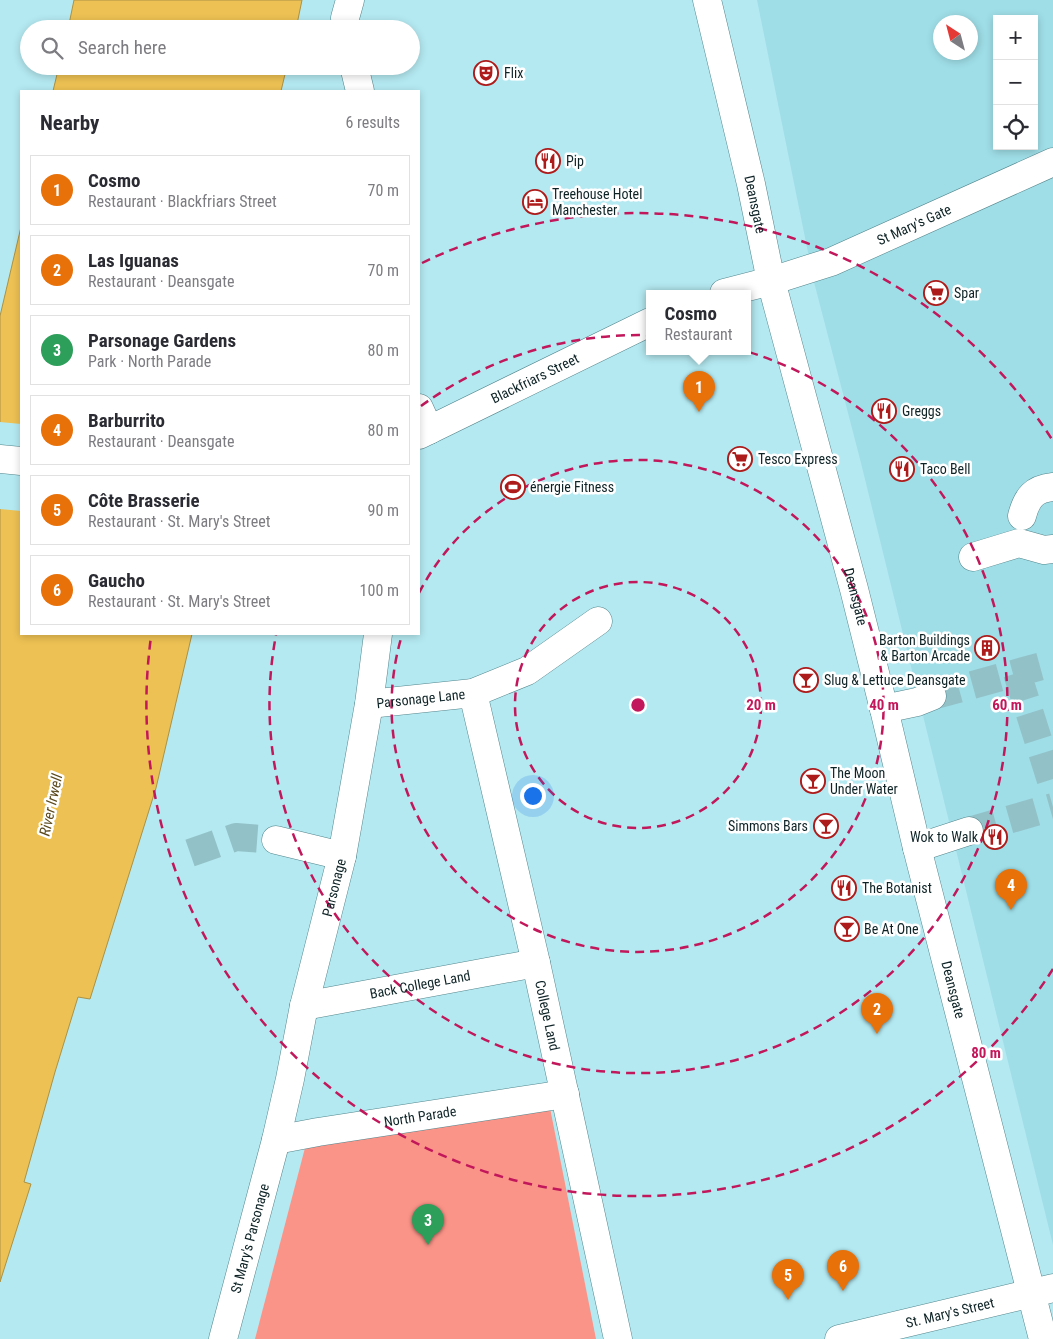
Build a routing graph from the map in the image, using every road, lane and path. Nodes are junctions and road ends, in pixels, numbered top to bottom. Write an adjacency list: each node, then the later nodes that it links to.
1 (350, 0): 3 (street)
2 (707, 0): 7 (street, Deansgate)
3 (345, 20)
4 (356, 75): 5 (street)
5 (360, 90)
6 (1053, 162): 7 (street, St Mary's Gate)
7 (771, 281): 8 (street); 22 (street, Deansgate)
8 (736, 290)
9 (646, 324): 10 (street, Blackfriars Street)
10 (422, 424)
11 (0, 459): 12 (street)
12 (20, 461)
13 (1053, 487): 14 (street)
14 (1022, 516)
15 (1053, 549): 16 (street)
16 (973, 556)
17 (598, 621): 19 (street, Parsonage Lane)
18 (378, 635): 21 (street, Parsonage)
19 (473, 693): 21 (street, Parsonage Lane); 27 (street, College Land)
20 (932, 696): 22 (street)
21 (369, 704): 26 (street, Parsonage)
22 (884, 709): 25 (street, Deansgate)
23 (969, 831): 25 (street)
24 (276, 840): 26 (street)
25 (917, 848): 31 (street, Deansgate)
26 (342, 856): 28 (street, Parsonage)
27 (536, 963): 28 (street, Back College Land); 29 (street, College Land)
28 (304, 1006): 30 (street, Parsonage)
29 (565, 1094): 30 (street, North Parade); 33 (street, College Land)
30 (276, 1140): 32 (street, St Mary's Parsonage)
31 (1042, 1290): 34 (street, St. Mary's Street); 35 (street, Deansgate)
32 (223, 1339)
33 (618, 1339)
34 (839, 1339)
35 (1043, 1339)

